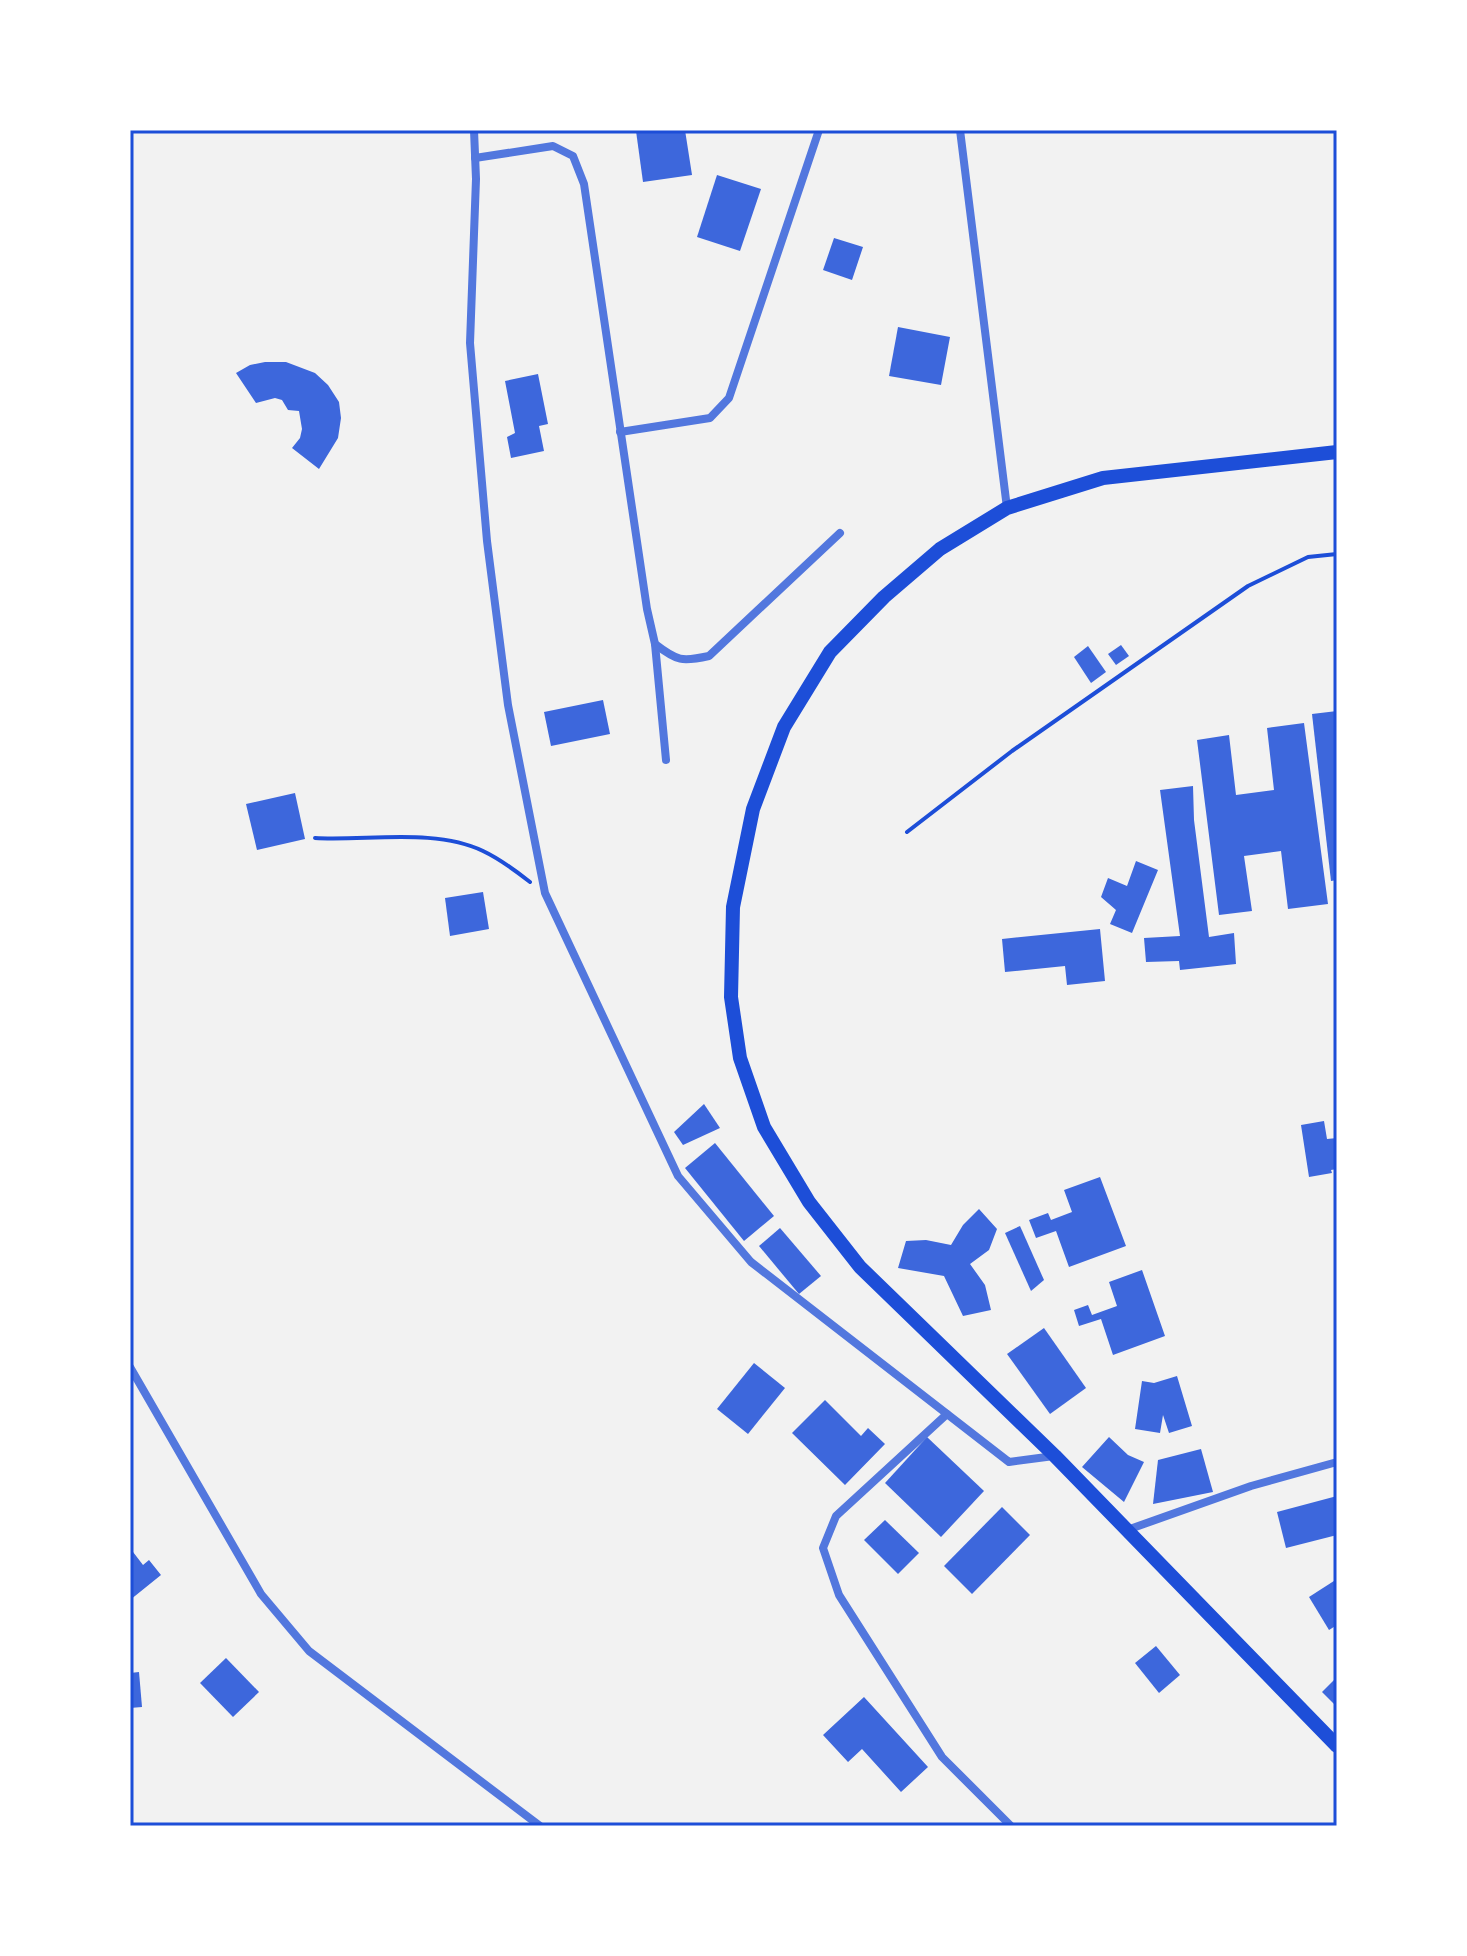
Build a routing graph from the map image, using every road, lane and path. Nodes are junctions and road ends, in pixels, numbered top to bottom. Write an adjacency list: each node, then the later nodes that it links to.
1 (474, 130): 4 (street)
2 (819, 130): 5 (street)
3 (960, 130): 7 (street)
4 (475, 158): 5 (street); 14 (street)
5 (620, 432): 10 (street)
6 (1337, 452): 7 (main road)
7 (1007, 508): 17 (main road)
8 (840, 533): 10 (street)
9 (1337, 554): 12 (path)
10 (655, 644): 11 (street)
11 (666, 760)
12 (907, 832)
13 (315, 838): 14 (path)
14 (545, 893): 16 (street)
15 (130, 1367): 21 (street)
16 (947, 1414): 17 (street); 22 (street)
17 (1055, 1456): 19 (main road)
18 (1337, 1462): 19 (street)
19 (1127, 1530): 20 (main road)
20 (1337, 1746)
21 (540, 1826)
22 (1011, 1826)

